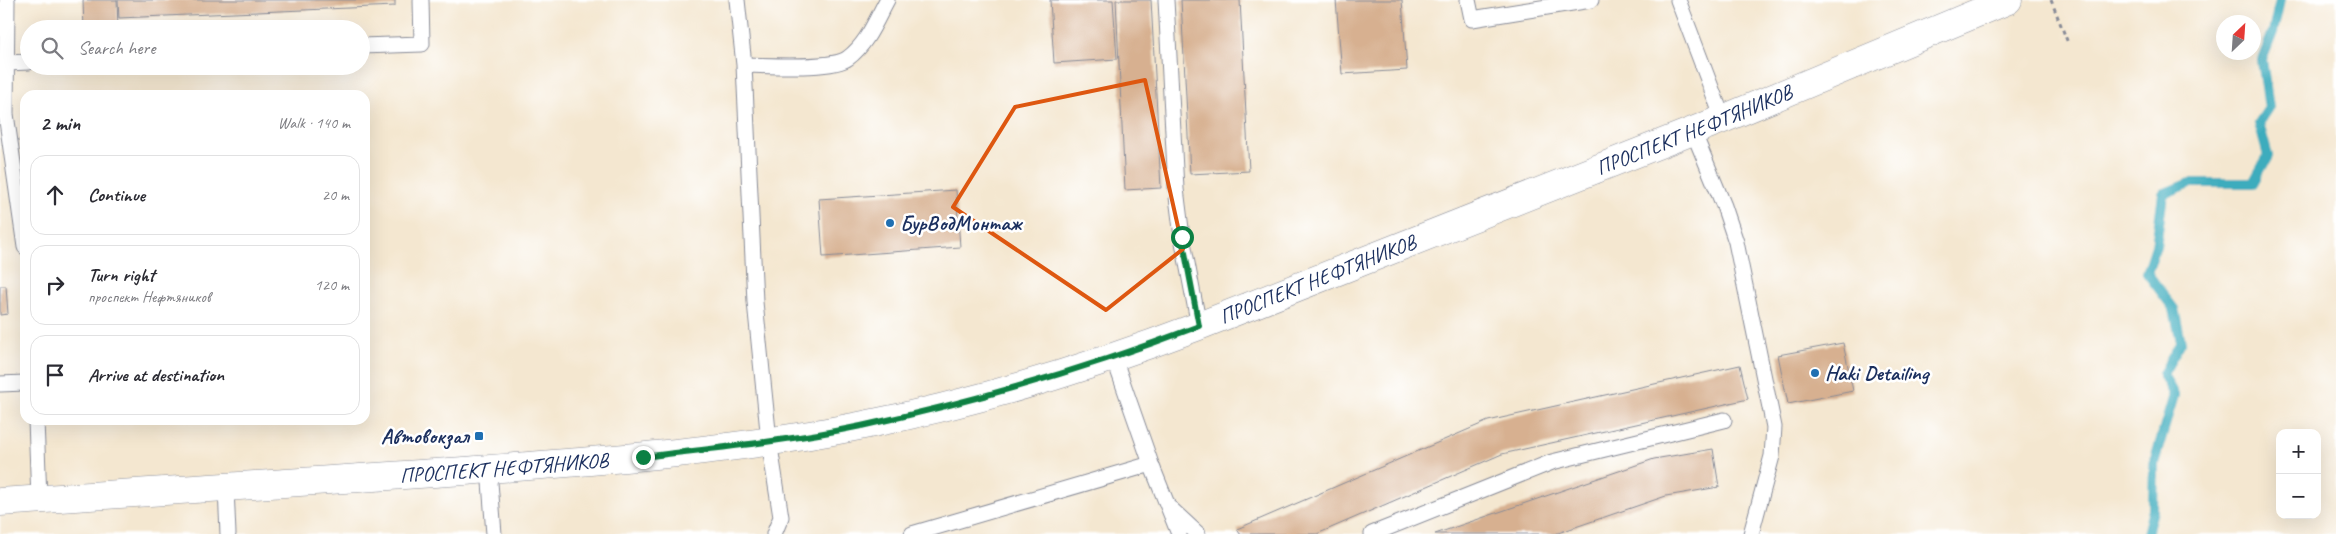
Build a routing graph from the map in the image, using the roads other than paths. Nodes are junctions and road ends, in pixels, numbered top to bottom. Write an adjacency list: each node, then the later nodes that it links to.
1 (7, 0): 12 (lane)
2 (421, 0): 10 (lane)
3 (736, 0): 13 (lane)
4 (887, 0): 13 (lane)
5 (1166, 0): 17 (lane)
6 (1468, 0): 7 (lane)
7 (1591, 0)
8 (1678, 0): 14 (lane)
9 (2008, 0): 14 (main road, ПРОСПЕКТ НЕФТЯНИКОВ)
10 (370, 46)
11 (20, 62): 12 (lane)
12 (7, 63): 16 (lane)
13 (744, 65): 23 (lane)
14 (1723, 119): 15 (main road, ПРОСПЕКТ НЕФТЯНИКОВ)
15 (1693, 130): 17 (main road, ПРОСПЕКТ НЕФТЯНИКОВ); 37 (lane)
16 (20, 212)
17 (1199, 326): 18 (main road, ПРОСПЕКТ НЕФТЯНИКОВ)
18 (1114, 358): 23 (main road, ПРОСПЕКТ НЕФТЯНИКОВ); 24 (lane)
19 (20, 383): 20 (lane)
20 (0, 384)
21 (1724, 420): 36 (lane)
22 (36, 425): 27 (lane)
23 (769, 441): 25 (main road, ПРОСПЕКТ НЕФТЯНИКОВ); 32 (lane)
24 (1151, 464): 29 (lane); 33 (lane)
25 (489, 469): 26 (main road, ПРОСПЕКТ НЕФТЯНИКОВ); 31 (lane)
26 (226, 488): 27 (main road, ПРОСПЕКТ НЕФТЯНИКОВ); 30 (lane)
27 (40, 499): 28 (main road, ПРОСПЕКТ НЕФТЯНИКОВ)
28 (0, 502)
29 (1168, 507): 34 (lane); 35 (lane)
30 (228, 534)
31 (494, 534)
32 (774, 534)
33 (912, 534)
34 (1179, 534)
35 (1198, 534)
36 (1372, 534)
37 (1750, 534)

